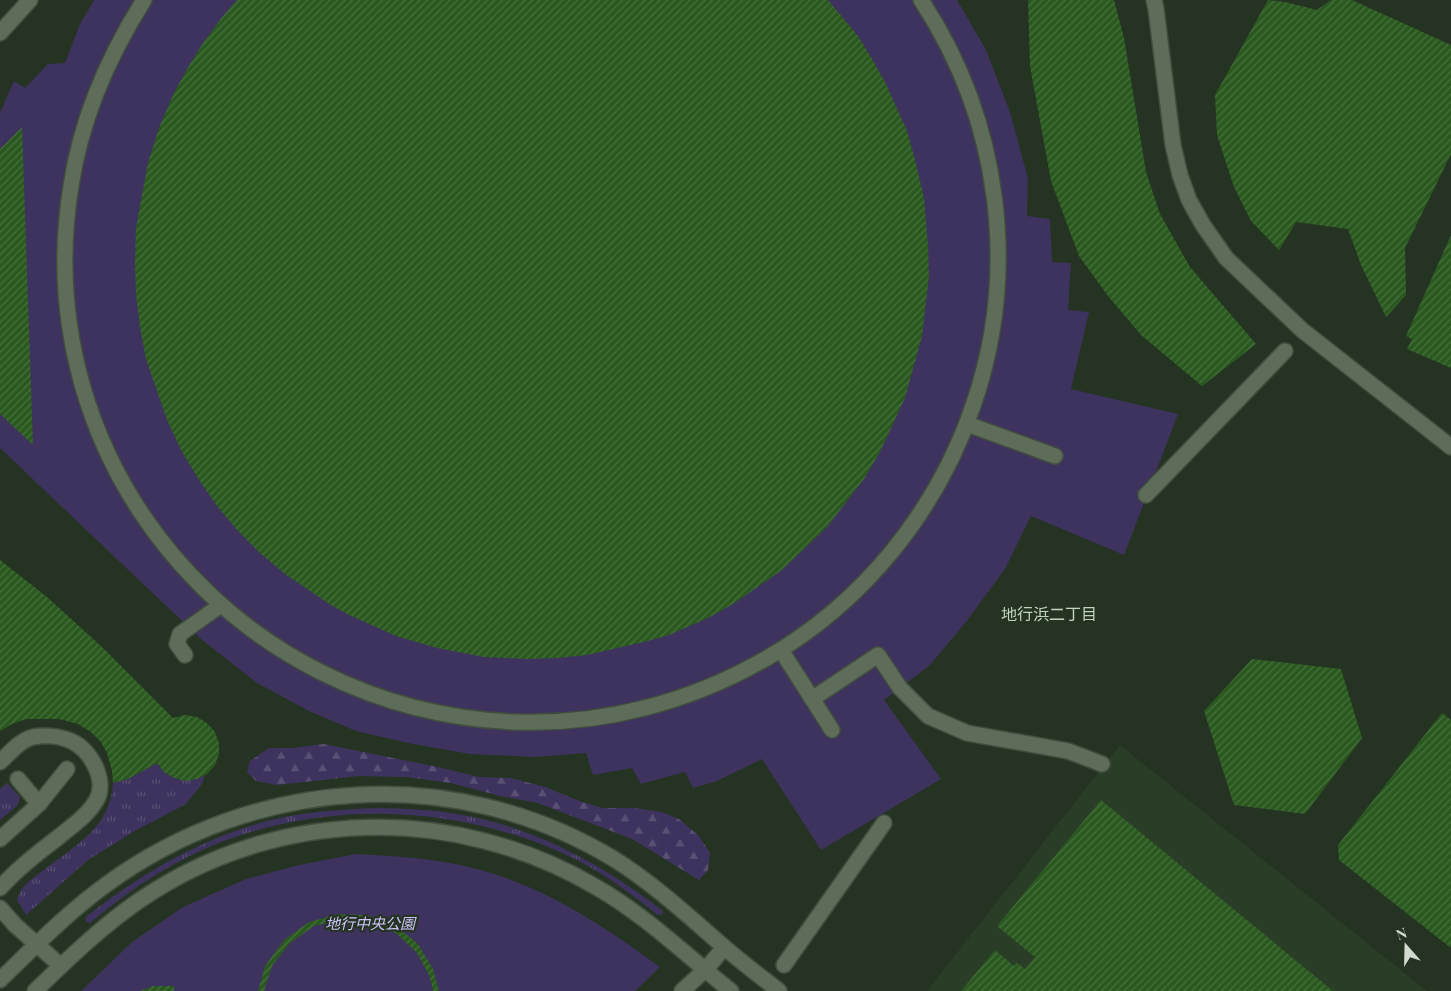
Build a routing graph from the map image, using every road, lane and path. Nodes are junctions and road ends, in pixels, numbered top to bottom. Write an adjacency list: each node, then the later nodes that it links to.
1 (30, 0): 5 (street)
2 (144, 0): 11 (street)
3 (921, 0): 7 (street)
4 (1154, 0): 8 (street)
5 (0, 33)
6 (1285, 351): 10 (street)
7 (967, 424): 9 (street); 12 (street)
8 (1451, 447)
9 (1055, 456)
10 (1146, 495)
11 (221, 605): 12 (street); 13 (street)
12 (781, 650): 14 (street)
13 (185, 655)
14 (812, 698): 15 (street); 17 (street)
15 (832, 730)
16 (0, 762): 23 (street)
17 (1102, 764)
18 (67, 769): 20 (street)
19 (18, 779): 20 (street)
20 (39, 804): 22 (street)
21 (884, 823): 28 (street)
22 (0, 839)
23 (0, 888)
24 (0, 908): 25 (street)
25 (36, 944): 26 (street); 27 (street); 30 (street)
26 (724, 948): 29 (street); 34 (street)
27 (61, 966): 29 (street); 31 (street)
28 (784, 966)
29 (705, 970): 32 (street); 33 (street)
30 (0, 980)
31 (35, 991)
32 (682, 991)
33 (731, 991)
34 (779, 991)

